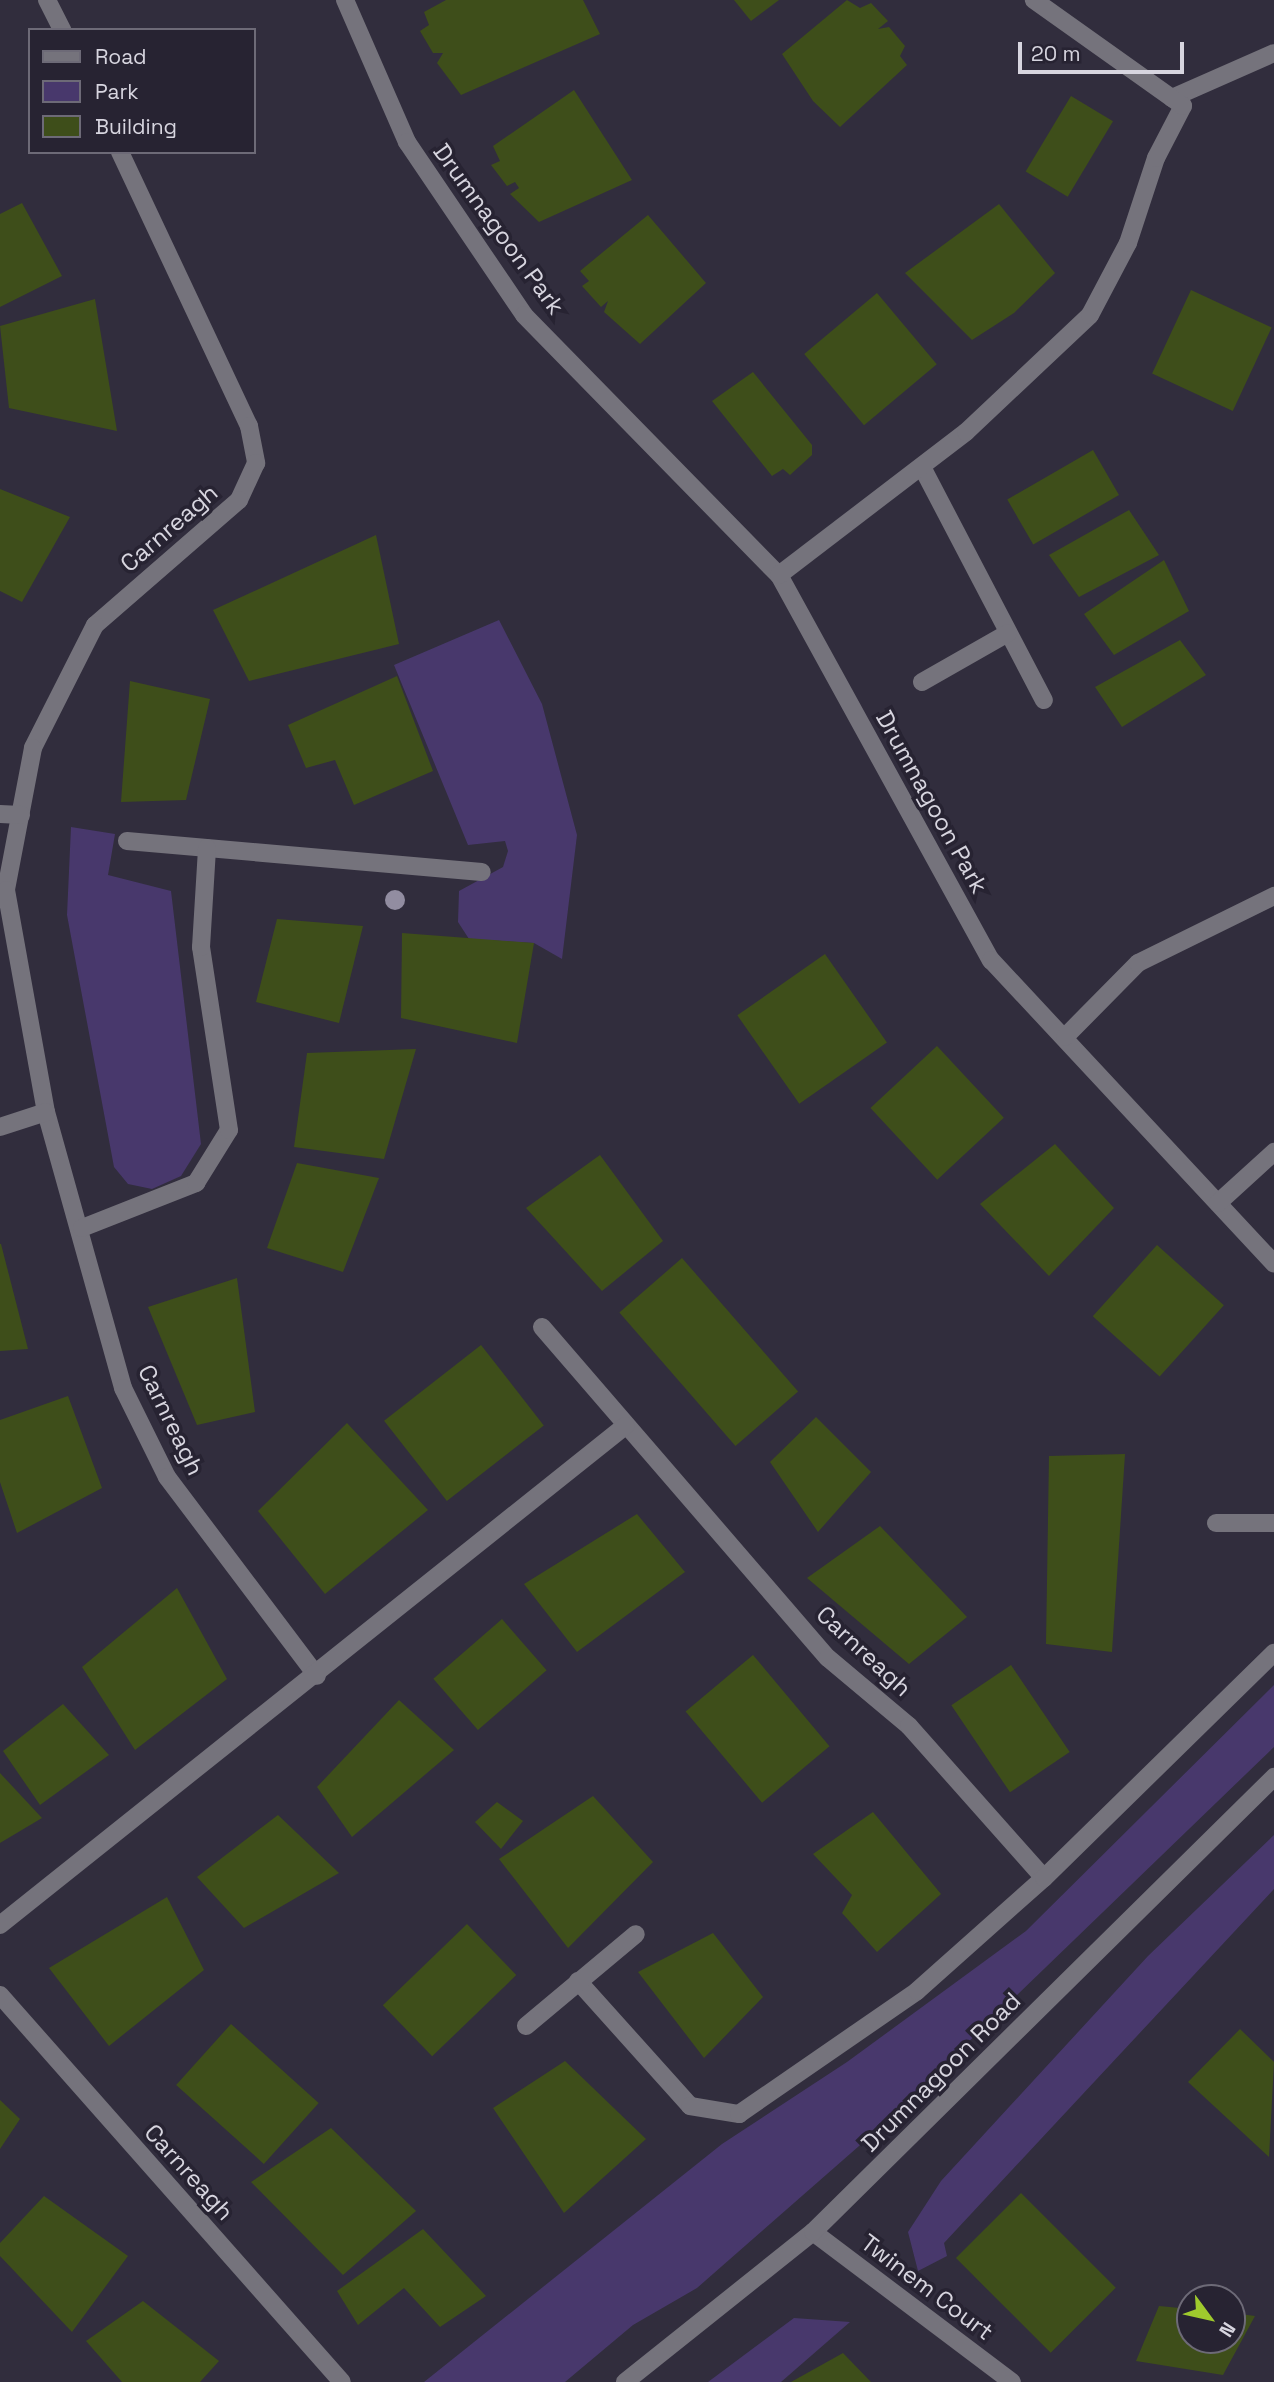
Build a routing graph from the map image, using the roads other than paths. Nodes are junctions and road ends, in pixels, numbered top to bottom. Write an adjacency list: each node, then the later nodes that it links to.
1 (47, 0): 4 (street)
2 (345, 0): 9 (street, Drumnagoon Park)
3 (1034, 0): 6 (street)
4 (61, 28)
5 (1274, 53): 6 (street)
6 (1171, 98): 8 (street)
7 (121, 154): 14 (street, Carnreagh)
8 (922, 467): 9 (street); 10 (street)
9 (779, 575): 19 (street, Drumnagoon Park)
10 (1008, 633): 11 (street); 12 (street)
11 (922, 682)
12 (1044, 700)
13 (0, 814): 14 (street)
14 (21, 815): 20 (street, Carnreagh)
15 (127, 841): 16 (street)
16 (207, 848): 17 (street); 24 (street)
17 (482, 872)
18 (1274, 896): 19 (street)
19 (1065, 1037): 23 (street, Drumnagoon Park)
20 (46, 1112): 21 (street); 24 (street, Carnreagh)
21 (0, 1127)
22 (1274, 1152): 23 (street)
23 (1218, 1203): 25 (street, Drumnagoon Park)
24 (82, 1228): 31 (street, Carnreagh)
25 (1274, 1263)
26 (542, 1327): 27 (street, Carnreagh)
27 (625, 1426): 31 (street); 33 (street, Carnreagh)
28 (1216, 1522): 29 (street)
29 (1274, 1523)
30 (1274, 1653): 33 (street)
31 (317, 1676): 34 (street)
32 (1274, 1777): 39 (street, Drumnagoon Road)
33 (1044, 1878): 36 (street)
34 (0, 1925)
35 (636, 1934): 36 (street)
36 (578, 1981): 38 (street)
37 (0, 1995): 40 (street, Carnreagh)
38 (526, 2026)
39 (813, 2232): 41 (street, Drumnagoon Road); 42 (street, Twinem Court)
40 (342, 2382)
41 (625, 2382)
42 (1012, 2382)

